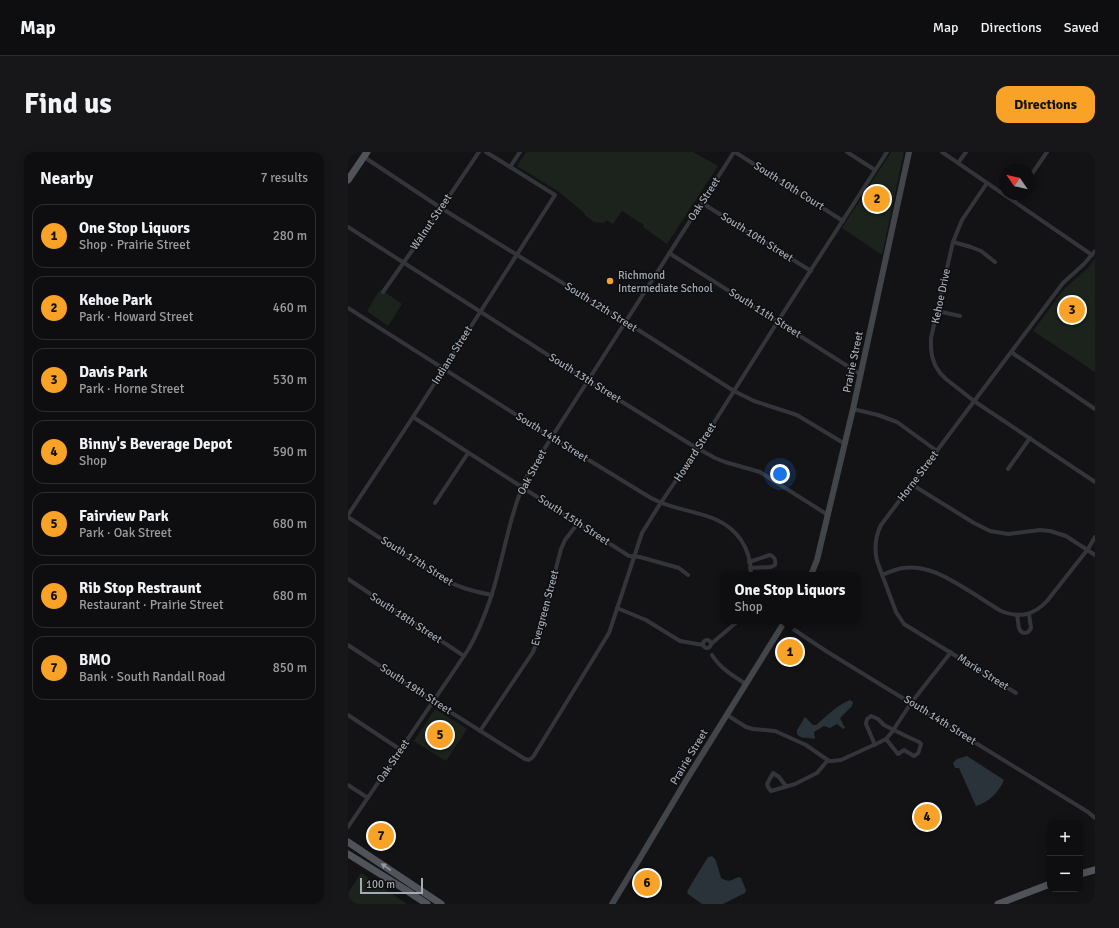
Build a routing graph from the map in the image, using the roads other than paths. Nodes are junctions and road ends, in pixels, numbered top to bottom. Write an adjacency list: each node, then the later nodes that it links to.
1 (478, 152): 20 (street, Walnut Street)
2 (486, 152): 13 (street)
3 (520, 152): 13 (street)
4 (734, 152): 19 (street, Oak Street); 21 (street, South 10th Court)
5 (847, 152): 15 (street)
6 (887, 152): 15 (street, Howard Street)
7 (909, 152): 39 (street, Prairie Street)
8 (942, 152): 12 (street)
9 (966, 152): 12 (street)
10 (1047, 152): 14 (street)
11 (366, 154): 16 (main road); 20 (street, South 12th Street)
12 (958, 163): 17 (street)
13 (510, 167): 26 (street, Indiana Street)
14 (1035, 169)
15 (875, 170): 21 (street, Howard Street)
16 (348, 180)
17 (987, 183): 18 (street); 23 (street, Kehoe Drive)
18 (1014, 201): 25 (street)
19 (702, 203): 24 (street, Oak Street); 29 (street, South 10th Street)
20 (441, 208): 26 (street, South 12th Street); 28 (street, Walnut Street)
21 (843, 221): 29 (street, Howard Street)
22 (348, 226): 28 (street, South 13th Street)
23 (953, 242): 27 (street); 33 (street, Kehoe Drive)
24 (669, 253): 35 (street, South 11th Street); 36 (street, Oak Street)
25 (1094, 253): 37 (street, Horne Street)
26 (517, 254): 32 (street, Indiana Street); 36 (street, South 12th Street)
27 (995, 262)
28 (404, 263): 30 (street, Walnut Street); 32 (street, South 13th Street)
29 (811, 271): 35 (street, Howard Street)
30 (383, 292)
31 (348, 308): 38 (street, South 14th Street)
32 (480, 311): 38 (street, Indiana Street); 40 (street, South 13th Street)
33 (937, 311): 34 (street); 42 (street, Kehoe Drive)
34 (960, 316)
35 (778, 321): 39 (street, South 11th Street); 41 (street, Howard Street)
36 (625, 322): 40 (street, Oak Street); 41 (street, South 12th Street)
37 (1011, 352): 42 (street, Horne Street); 43 (street)
38 (444, 369): 45 (street, Indiana Street); 46 (street, South 14th Street)
39 (860, 374): 44 (street, Prairie Street)
40 (588, 380): 46 (street, Oak Street); 49 (street, South 13th Street)
41 (734, 391): 48 (street, South 12th Street); 49 (street, Howard Street)
42 (974, 401): 47 (street); 50 (street, Horne Street)
43 (1095, 408)
44 (853, 409): 48 (street, Prairie Street); 50 (street)
45 (413, 418): 51 (street, South 15th Street); 59 (street, Indiana Street)
46 (551, 437): 55 (street, Oak Street); 57 (street, South 14th Street)
47 (1030, 438): 52 (street); 53 (street)
48 (845, 444): 58 (street, Prairie Street)
49 (698, 448): 57 (street, Howard Street); 58 (street, South 13th Street)
50 (937, 451): 54 (street, Horne Street)
51 (468, 453): 55 (street, South 15th Street); 56 (street)
52 (1008, 469)
53 (1095, 482)
54 (911, 484): 62 (street); 69 (street, Horne Street)
55 (522, 487): 60 (street, South 15th Street); 72 (street, Oak Street)
56 (435, 503)
57 (660, 504): 64 (street, Howard Street); 65 (street, South 14th Street)
58 (828, 515): 68 (street, Prairie Street)
59 (348, 516): 72 (street, South 17th Street)
60 (578, 523): 64 (street, South 15th Street); 93 (street, Evergreen Street)
61 (1095, 537): 62 (street)
62 (1088, 549): 63 (street); 74 (street)
63 (1095, 554)
64 (634, 556): 70 (street, South 15th Street); 73 (street, Howard Street)
65 (749, 562): 66 (street, South 14th Street); 66 (street)
66 (750, 568): 67 (street, South 14th Street)
67 (751, 572)
68 (812, 572)
69 (882, 574): 75 (street); 83 (street, Horne Street)
70 (688, 575)
71 (348, 579): 85 (street, South 18th Street)
72 (492, 595): 85 (street, Oak Street)
73 (617, 608): 80 (street); 97 (street, Howard Street)
74 (1026, 614): 75 (street); 75 (street)
75 (1017, 615)
76 (734, 624): 79 (street)
77 (784, 624): 86 (street, Prairie Street)
78 (788, 624): 89 (street, South 14th Street)
79 (719, 637): 80 (street); 82 (street)
80 (705, 643): 82 (street); 84 (street)
81 (348, 644): 88 (street, South 19th Street)
82 (711, 645): 84 (street)
83 (951, 652): 87 (street, Marie Street); 89 (street)
84 (712, 655): 86 (street)
85 (464, 656): 88 (street, Oak Street)
86 (746, 684): 91 (street, Prairie Street)
87 (1016, 693)
88 (433, 701): 93 (street, South 19th Street); 96 (street, Oak Street)
89 (911, 702): 92 (street); 102 (street, South 14th Street)
90 (348, 715): 96 (street)
91 (727, 715): 98 (street); 111 (street, Prairie Street)
92 (894, 730): 94 (street); 94 (street); 95 (street)
93 (480, 731): 97 (street, South 19th Street)
94 (886, 739): 95 (street)
95 (875, 745): 98 (street)
96 (401, 750): 101 (street, Oak Street)
97 (525, 759)
98 (828, 760): 100 (street)
99 (348, 785): 101 (street)
100 (786, 786): 100 (street)
101 (368, 798): 103 (street, Oak Street)
102 (1095, 818)
103 (348, 827)
104 (348, 842): 110 (main road, one-way to 104)
105 (348, 854): 109 (main road)
106 (1095, 870): 107 (main road)
107 (1083, 873)
108 (1047, 885): 112 (main road)
109 (427, 904)
110 (441, 904)
111 (612, 904)
112 (998, 904)

